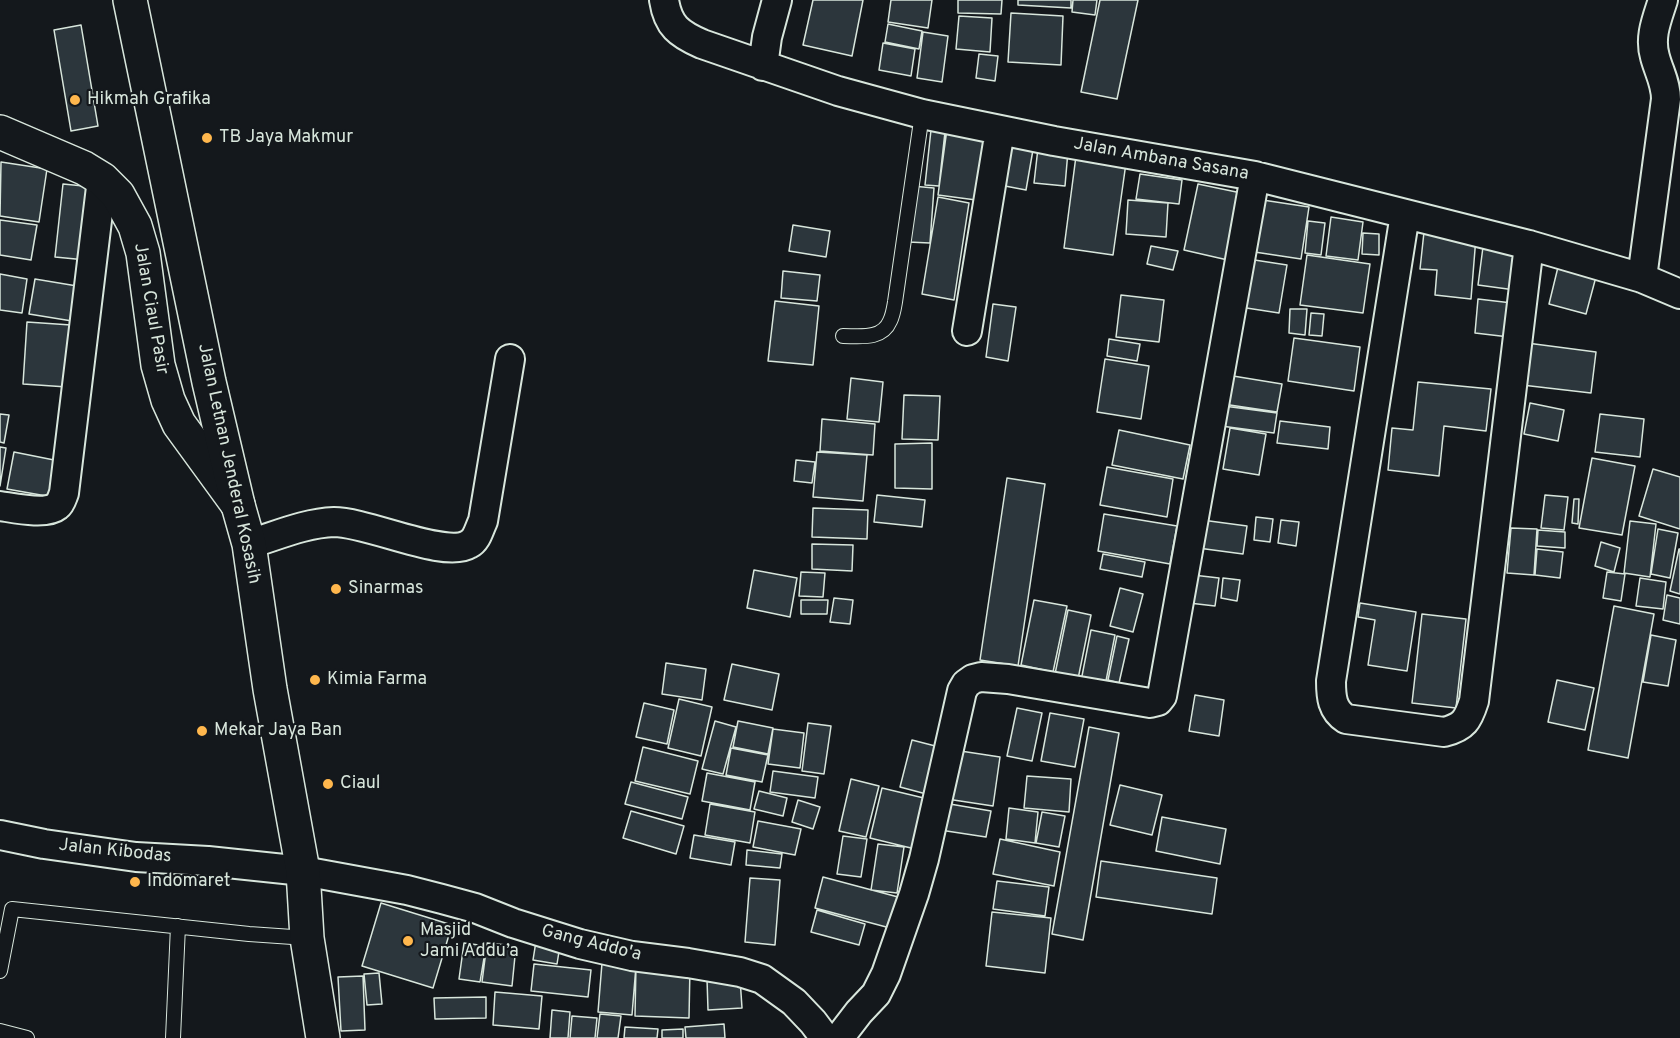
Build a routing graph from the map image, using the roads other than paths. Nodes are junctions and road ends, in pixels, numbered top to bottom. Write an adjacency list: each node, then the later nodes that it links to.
1 (130, 0): 18 (main road, Jalan Letnan Jenderal Kosasih)
2 (664, 0): 5 (street, Jalan Ambana Sasana)
3 (777, 0): 5 (street)
4 (1663, 0): 13 (street)
5 (763, 66): 6 (street, Jalan Ambana Sasana)
6 (922, 114): 7 (street, Jalan Ambana Sasana); 16 (lane)
7 (1000, 130): 9 (street, Jalan Ambana Sasana); 15 (street)
8 (0, 132): 10 (main road, Jalan Ciaul Pasir)
9 (1255, 176): 11 (street, Jalan Ambana Sasana); 32 (street)
10 (102, 179): 18 (main road, Jalan Ciaul Pasir); 19 (street)
11 (1405, 214): 12 (street, Jalan Ambana Sasana); 12 (street)
12 (1529, 245): 13 (street, Jalan Ambana Sasana)
13 (1642, 278): 14 (street, Jalan Ambana Sasana)
14 (1680, 294)
15 (967, 331)
16 (843, 336)
17 (510, 359): 20 (street)
18 (238, 505): 20 (main road, Jalan Letnan Jenderal Kosasih)
19 (0, 506)
20 (249, 544): 22 (main road, Jalan Letnan Jenderal Kosasih)
21 (0, 836): 22 (street, Jalan Kibodas)
22 (303, 871): 25 (main road, Jalan Letnan Jenderal Kosasih); 31 (street, Gang Addo'a)
23 (6, 908): 24 (lane); 26 (lane)
24 (178, 926): 25 (lane); 29 (lane)
25 (307, 938): 30 (main road, Jalan Letnan Jenderal Kosasih)
26 (0, 971)
27 (0, 1031): 28 (lane)
28 (27, 1038)
29 (173, 1038)
30 (323, 1038)
31 (825, 1038)
32 (839, 1038)

